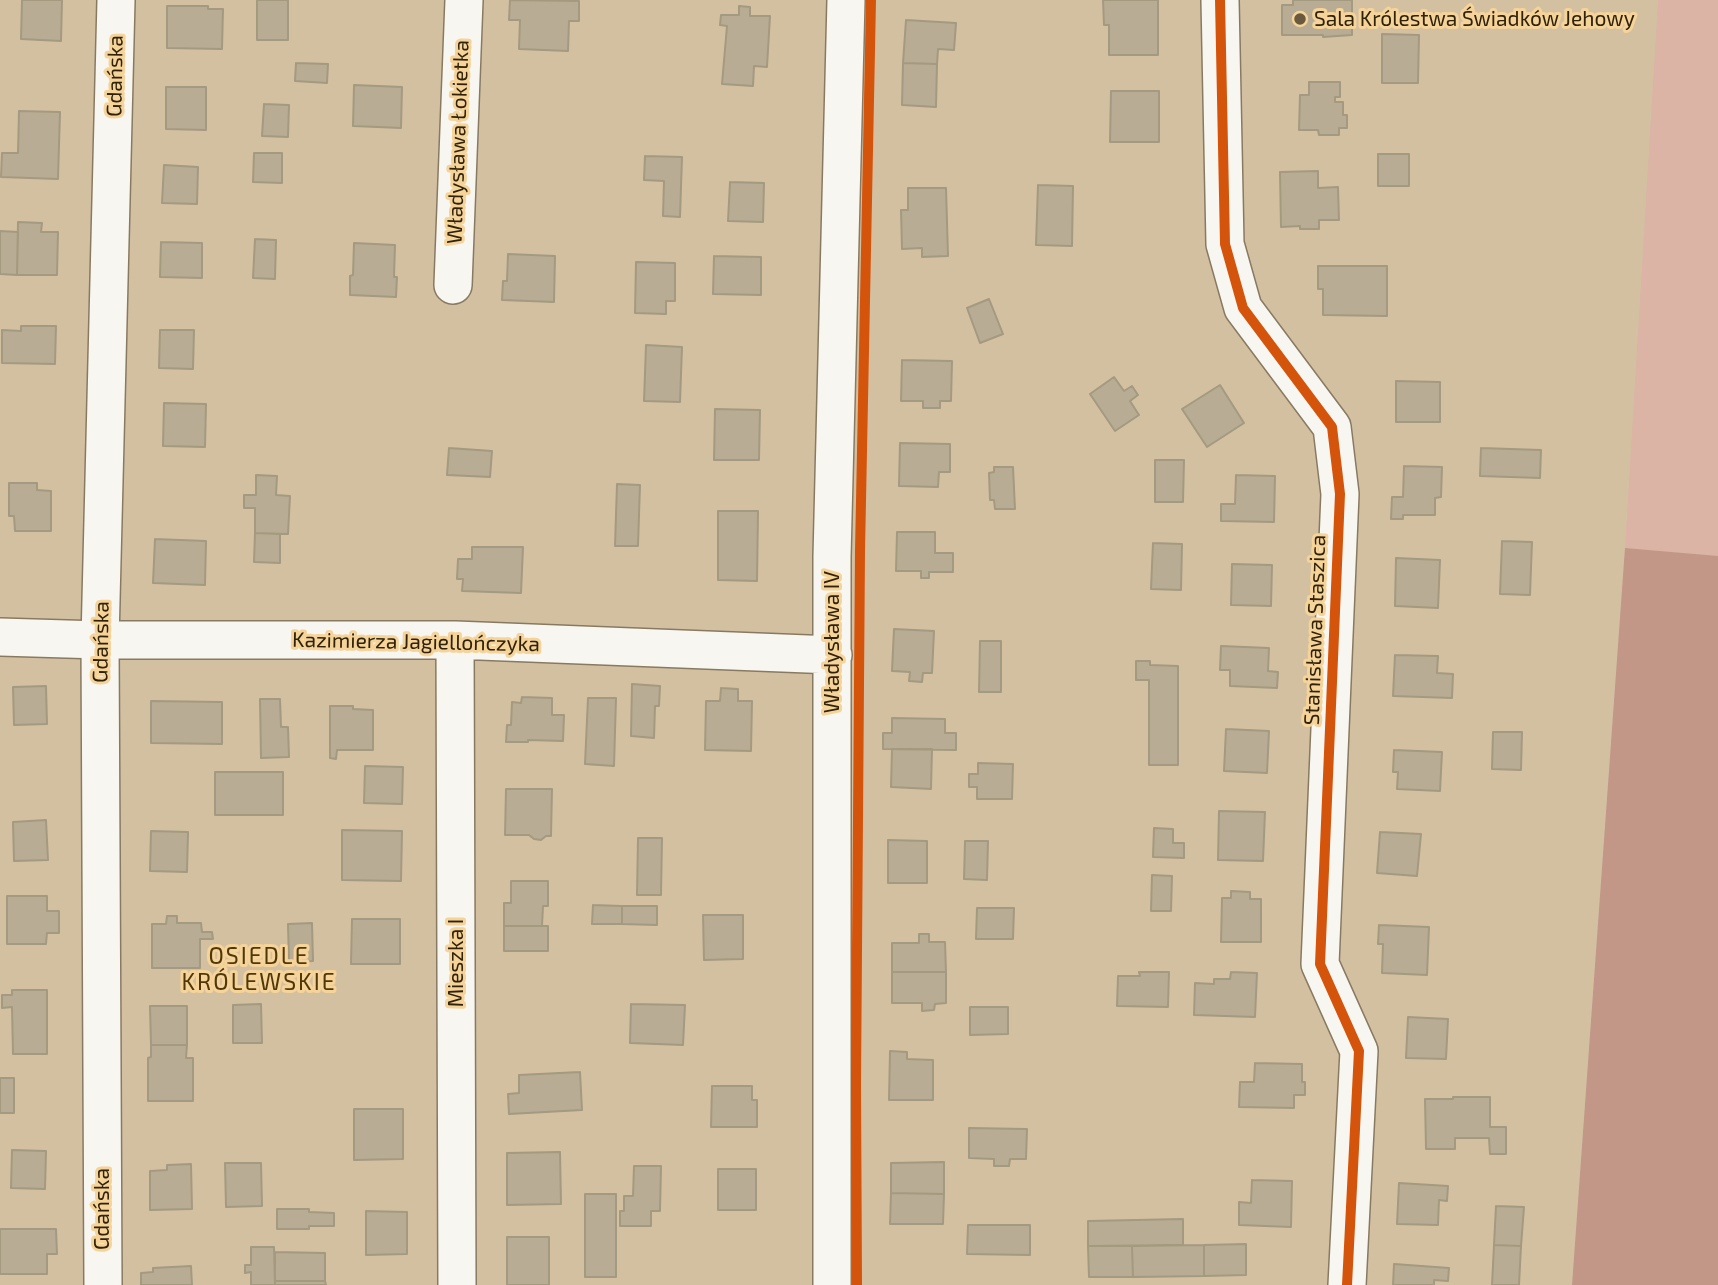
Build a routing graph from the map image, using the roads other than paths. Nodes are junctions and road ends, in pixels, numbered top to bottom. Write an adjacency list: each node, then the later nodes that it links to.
1 (117, 0): 7 (street, Gdańska)
2 (464, 0): 5 (street, Władysława Łokietka)
3 (846, 0): 9 (street, Władysława IV)
4 (1220, 0): 13 (street, Stanisława Staszica)
5 (453, 285)
6 (0, 637): 7 (street, Kazimierza Jagiellończyka)
7 (100, 640): 8 (street, Kazimierza Jagiellończyka); 10 (street, Gdańska)
8 (456, 640): 9 (street, Kazimierza Jagiellończyka); 11 (street, Mieszka I)
9 (833, 655): 12 (street, Władysława IV)
10 (103, 1285)
11 (457, 1285)
12 (832, 1285)
13 (1347, 1285)

